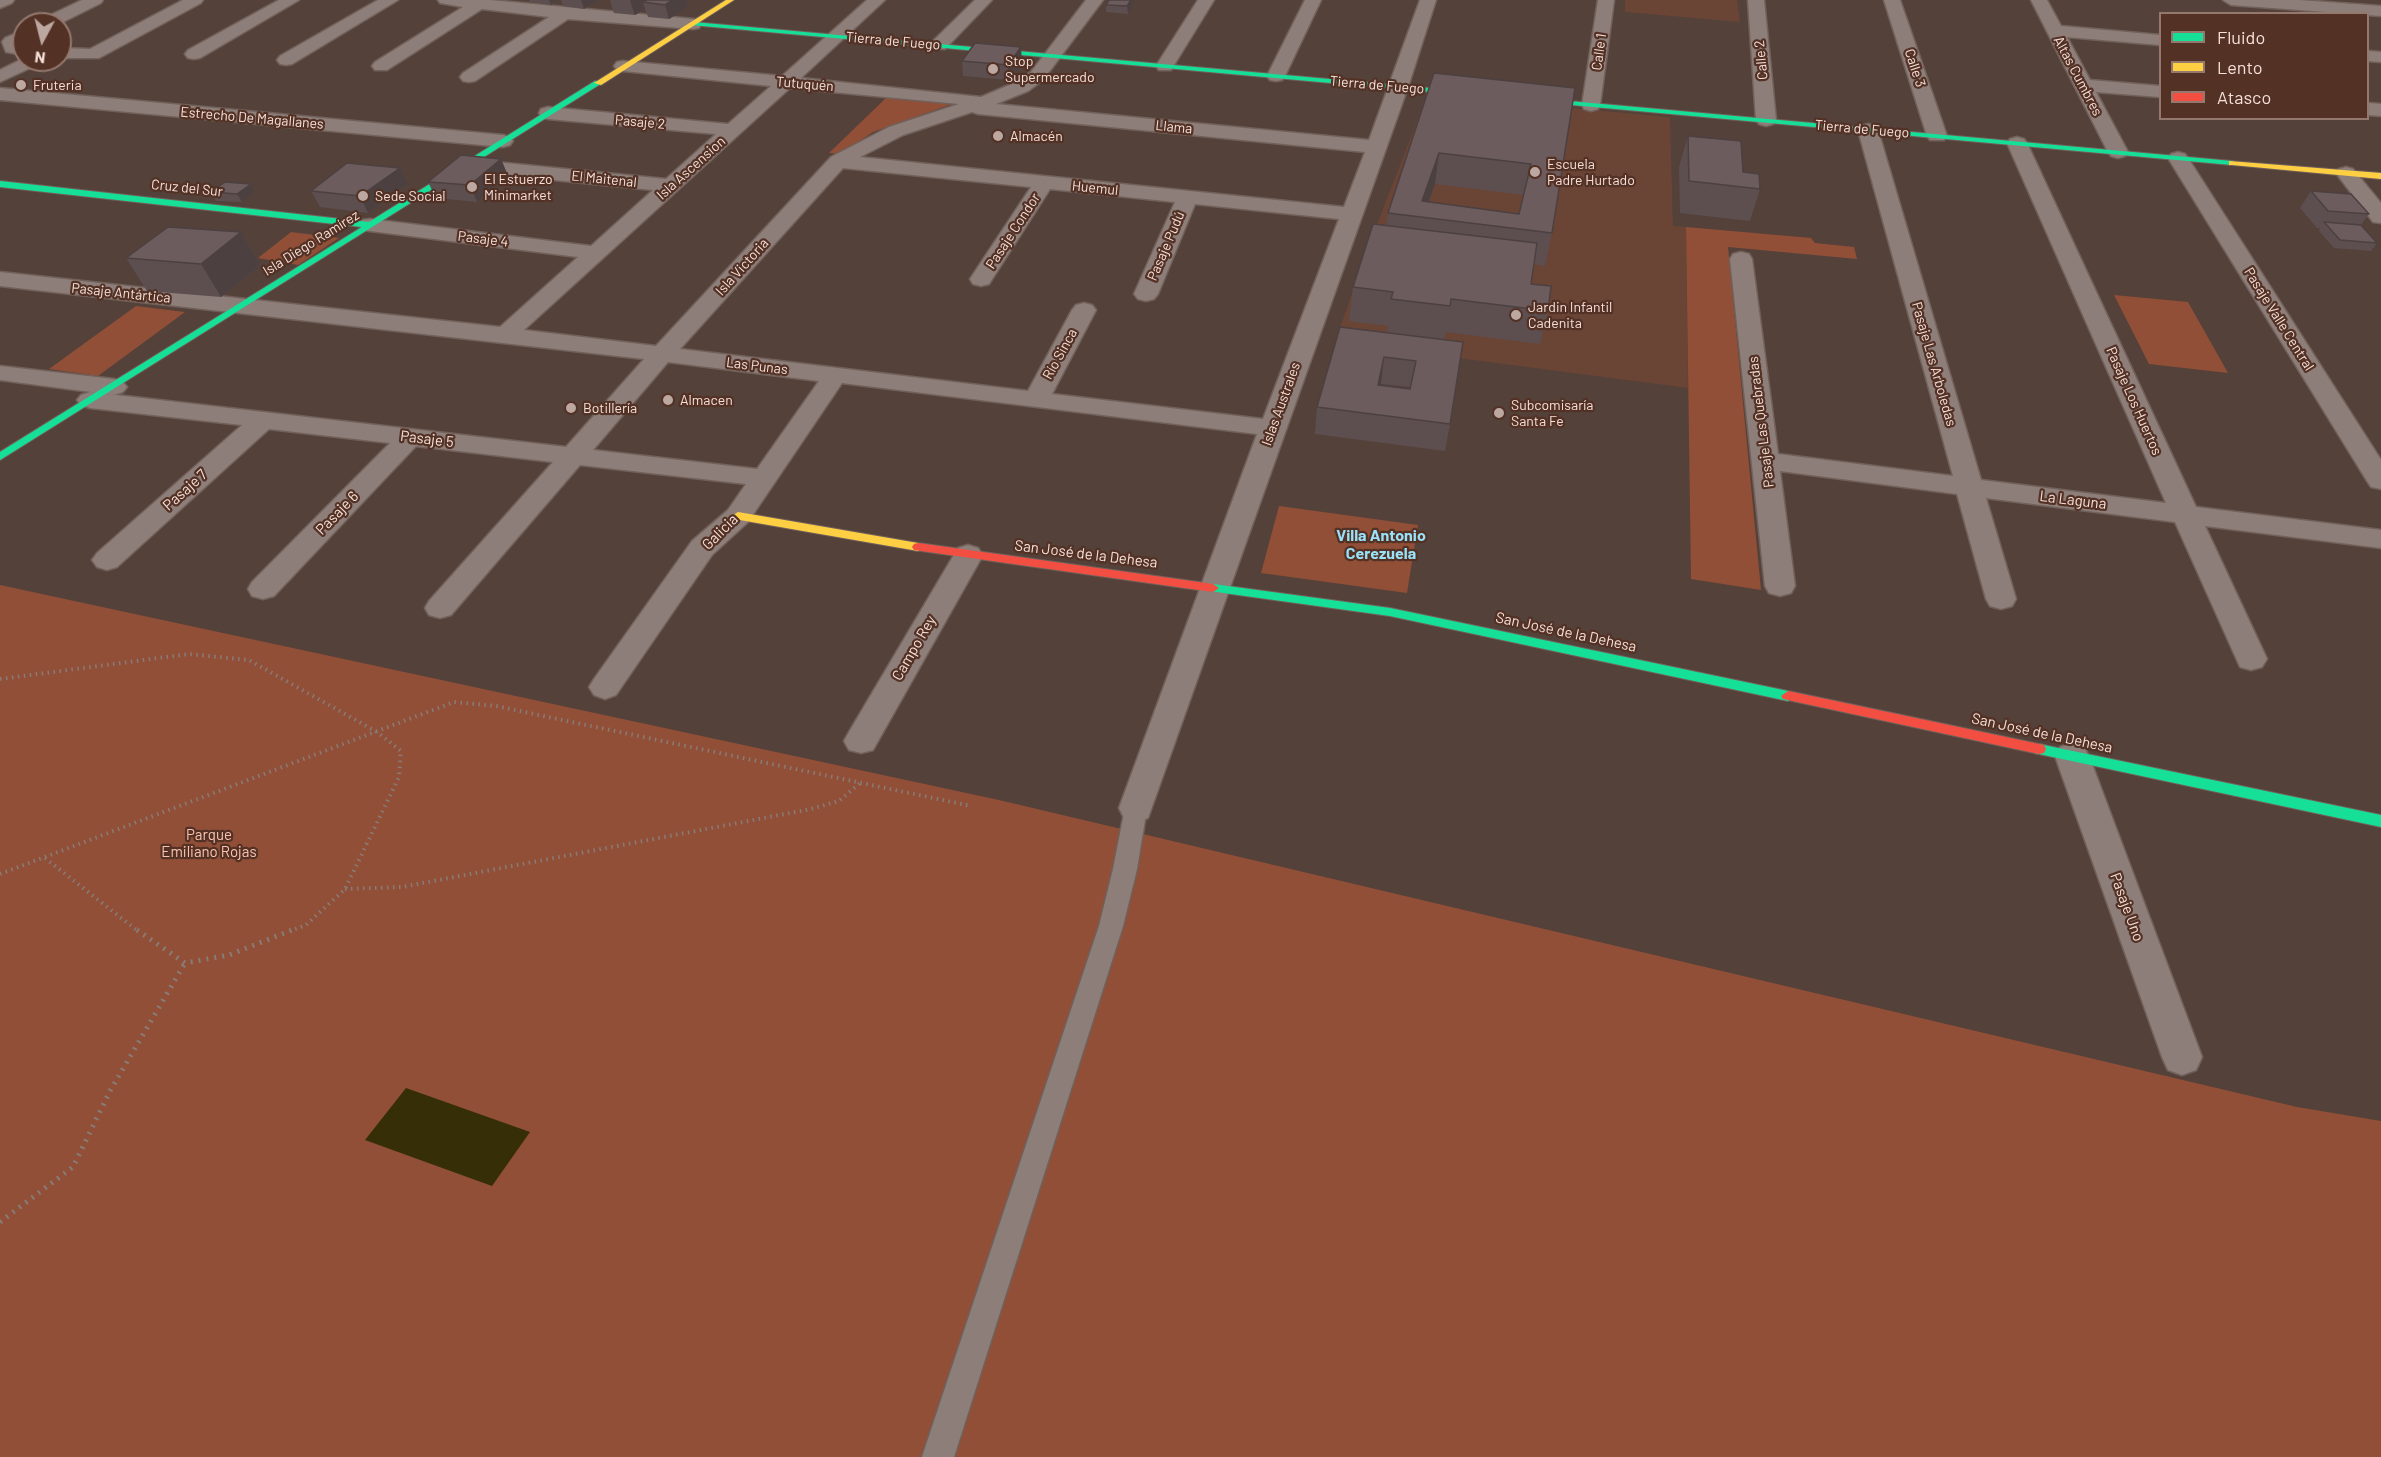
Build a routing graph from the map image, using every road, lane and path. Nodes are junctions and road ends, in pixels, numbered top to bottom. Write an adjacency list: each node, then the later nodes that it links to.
1 (6, 0): 20 (street)
2 (95, 0): 24 (street)
3 (195, 0): 32 (street)
4 (291, 0): 33 (street)
5 (390, 0): 35 (street)
6 (446, 0): 22 (street, Tierra de Fuego)
7 (615, 0): 26 (street)
8 (732, 0): 27 (street, Isla Diego Ramírez)
9 (877, 0): 29 (street, Isla Ascension)
10 (984, 0): 31 (street)
11 (1095, 0): 34 (street, Isla Victoria)
12 (1206, 0): 38 (street)
13 (1313, 0): 39 (street)
14 (1428, 0): 43 (street, Islas Australes)
15 (1606, 0): 49 (street, Calle 1)
16 (1756, 0): 51 (street, Calle 2)
17 (1892, 0): 54 (street, Calle 3)
18 (2039, 0): 28 (street, Altas Cumbres)
19 (2230, 0): 23 (street)
20 (0, 3)
21 (506, 3): 22 (street, Tierra de Fuego); 25 (street, Tierra de Fuego)
22 (479, 4): 36 (street)
23 (2381, 11)
24 (70, 12)
25 (564, 14): 26 (street, Tierra de Fuego); 40 (street)
26 (589, 16): 27 (street, Tierra de Fuego)
27 (693, 24): 29 (street, Tierra de Fuego); 37 (street, Isla Diego Ramírez)
28 (2054, 31): 30 (street); 42 (street, Altas Cumbres)
29 (837, 36): 31 (street, Tierra de Fuego); 41 (street, Isla Ascension)
30 (2159, 40)
31 (939, 45): 34 (street, Tierra de Fuego)
32 (72, 53)
33 (194, 54)
34 (1052, 56): 38 (street, Tierra de Fuego); 48 (street, Isla Victoria)
35 (286, 60)
36 (381, 66)
37 (623, 66): 41 (street, Tutuquén); 50 (street, Isla Diego Ramírez)
38 (1165, 66): 39 (street, Tierra de Fuego)
39 (1276, 76): 43 (street, Tierra de Fuego)
40 (469, 77)
41 (786, 82): 48 (street, Tutuquén); 52 (street, Isla Ascension)
42 (2083, 85): 44 (street); 58 (street, Altas Cumbres)
43 (1399, 87): 46 (street, Tierra de Fuego); 57 (street, Islas Australes)
44 (2159, 92)
45 (0, 94): 55 (street, Estrecho De Magallanes)
46 (1492, 96)
47 (1515, 98): 49 (street, Tierra de Fuego)
48 (979, 104): 57 (street, Llama); 60 (street, Isla Victoria)
49 (1591, 105): 51 (street, Tierra de Fuego)
50 (548, 113): 52 (street, Pasaje 2); 55 (street, Isla Diego Ramírez)
51 (1766, 120): 53 (street, Tierra de Fuego)
52 (732, 130): 66 (street, Isla Ascension)
53 (1868, 130): 54 (street, Tierra de Fuego); 93 (street, Pasaje Las Arboledas)
54 (1937, 136): 56 (street, Tierra de Fuego)
55 (503, 141): 61 (street, Isla Diego Ramírez)
56 (2017, 143): 58 (street, Tierra de Fuego); 94 (street, Pasaje Los Huertos)
57 (1376, 147): 68 (street, Islas Australes)
58 (2118, 152): 59 (street, Tierra de Fuego)
59 (2178, 158): 62 (street, Tierra de Fuego); 92 (street, Pasaje Valle Central)
60 (838, 161): 64 (street, Huemul); 79 (street, Isla Victoria)
61 (465, 165): 66 (street, El Maitenal); 70 (street, Isla Diego Ramírez)
62 (2346, 173): 63 (street, Tierra de Fuego); 69 (street)
63 (2381, 176)
64 (1044, 183): 67 (street, Huemul); 74 (street, Pasaje Condor)
65 (0, 184): 70 (street, Cruz del Sur)
66 (670, 186): 71 (street, Isla Ascension)
67 (1187, 198): 68 (street, Huemul); 75 (street, Pasaje Pudú)
68 (1352, 214): 86 (street, Islas Australes)
69 (2381, 217)
70 (370, 225): 71 (street, Pasaje 4); 76 (street, Isla Diego Ramírez)
71 (596, 253): 78 (street, Isla Ascension)
72 (1741, 259): 90 (street, Pasaje Las Quebradas)
73 (0, 279): 76 (street, Pasaje Antártica)
74 (981, 279)
75 (1146, 294)
76 (242, 306): 78 (street, Las Punas); 82 (street, Isla Diego Ramírez)
77 (1084, 310): 83 (street, Río Sinca)
78 (505, 335): 79 (street, Las Punas)
79 (662, 354): 81 (street, Las Punas); 88 (street, Isla Victoria)
80 (0, 373): 82 (street)
81 (835, 376): 83 (street, Las Punas); 91 (street, Galicia)
82 (114, 387): 84 (street, Isla Diego Ramírez)
83 (1037, 398): 86 (street, Las Punas)
84 (90, 400): 85 (street, Pasaje 5); 89 (street, Isla Diego Ramírez)
85 (263, 420): 87 (street, Pasaje 5); 98 (street, Pasaje 7)
86 (1272, 429): 100 (street, Islas Australes)
87 (410, 437): 88 (street, Pasaje 5); 101 (street, Pasaje 6)
88 (573, 456): 91 (street, Pasaje 5); 103 (street, Isla Victoria)
89 (0, 457)
90 (1765, 461): 93 (street, La Laguna); 99 (street, Pasaje Las Quebradas)
91 (764, 478): 95 (street, Galicia)
92 (2381, 481)
93 (1969, 486): 94 (street, La Laguna); 102 (street, Pasaje Las Arboledas)
94 (2185, 514): 96 (street, La Laguna); 104 (street, Pasaje Los Huertos)
95 (738, 516): 97 (street, San José de la Dehesa); 106 (street, Galicia)
96 (2381, 539)
97 (968, 555): 100 (street, San José de la Dehesa); 108 (street, Campo Rey)
98 (107, 560)
99 (1780, 586)
100 (1214, 587): 109 (street, San José de la Dehesa); 112 (street, Islas Australes)
101 (263, 589)
102 (2001, 598)
103 (440, 608)
104 (2251, 659)
105 (0, 679): 107 (path)
106 (605, 687)
107 (377, 732): 110 (path); 114 (path); 116 (path)
108 (861, 741)
109 (2072, 756): 113 (street, San José de la Dehesa); 118 (street, Pasaje Uno)
110 (860, 783): 111 (path); 116 (path)
111 (971, 806)
112 (1136, 808): 120 (lane)
113 (2381, 821)
114 (45, 858): 115 (path); 117 (path)
115 (0, 874)
116 (345, 889): 117 (path)
117 (185, 963): 119 (path)
118 (2182, 1058)
119 (0, 1222)
120 (938, 1457)

